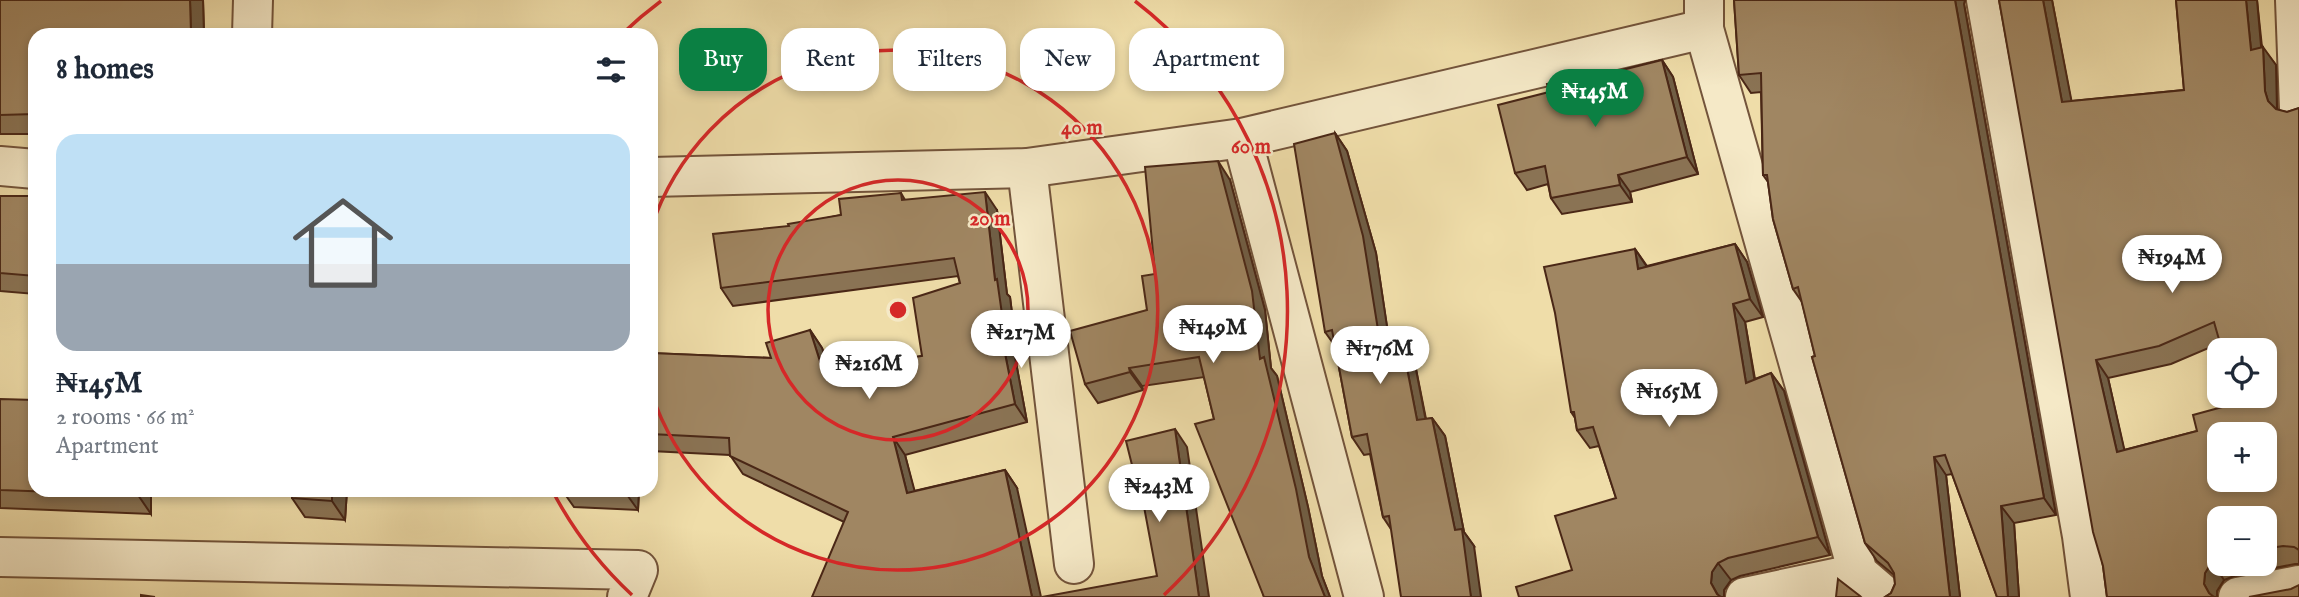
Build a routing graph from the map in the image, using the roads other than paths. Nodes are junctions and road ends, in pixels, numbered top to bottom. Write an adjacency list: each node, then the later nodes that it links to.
1 (253, 0): 5 (street)
2 (1986, 0): 19 (street)
3 (2295, 0): 6 (street)
4 (1704, 15): 7 (street); 14 (street)
5 (252, 28)
6 (2299, 108)
7 (1242, 138): 10 (street); 17 (street)
8 (0, 166): 9 (street)
9 (28, 168)
10 (1027, 168): 11 (street); 13 (street)
11 (658, 177)
12 (0, 557): 16 (street)
13 (1074, 564)
14 (1872, 585): 18 (street)
15 (2299, 586): 20 (street)
16 (627, 597)
17 (1364, 597)
18 (1745, 597)
19 (2091, 597)
20 (2238, 597)

